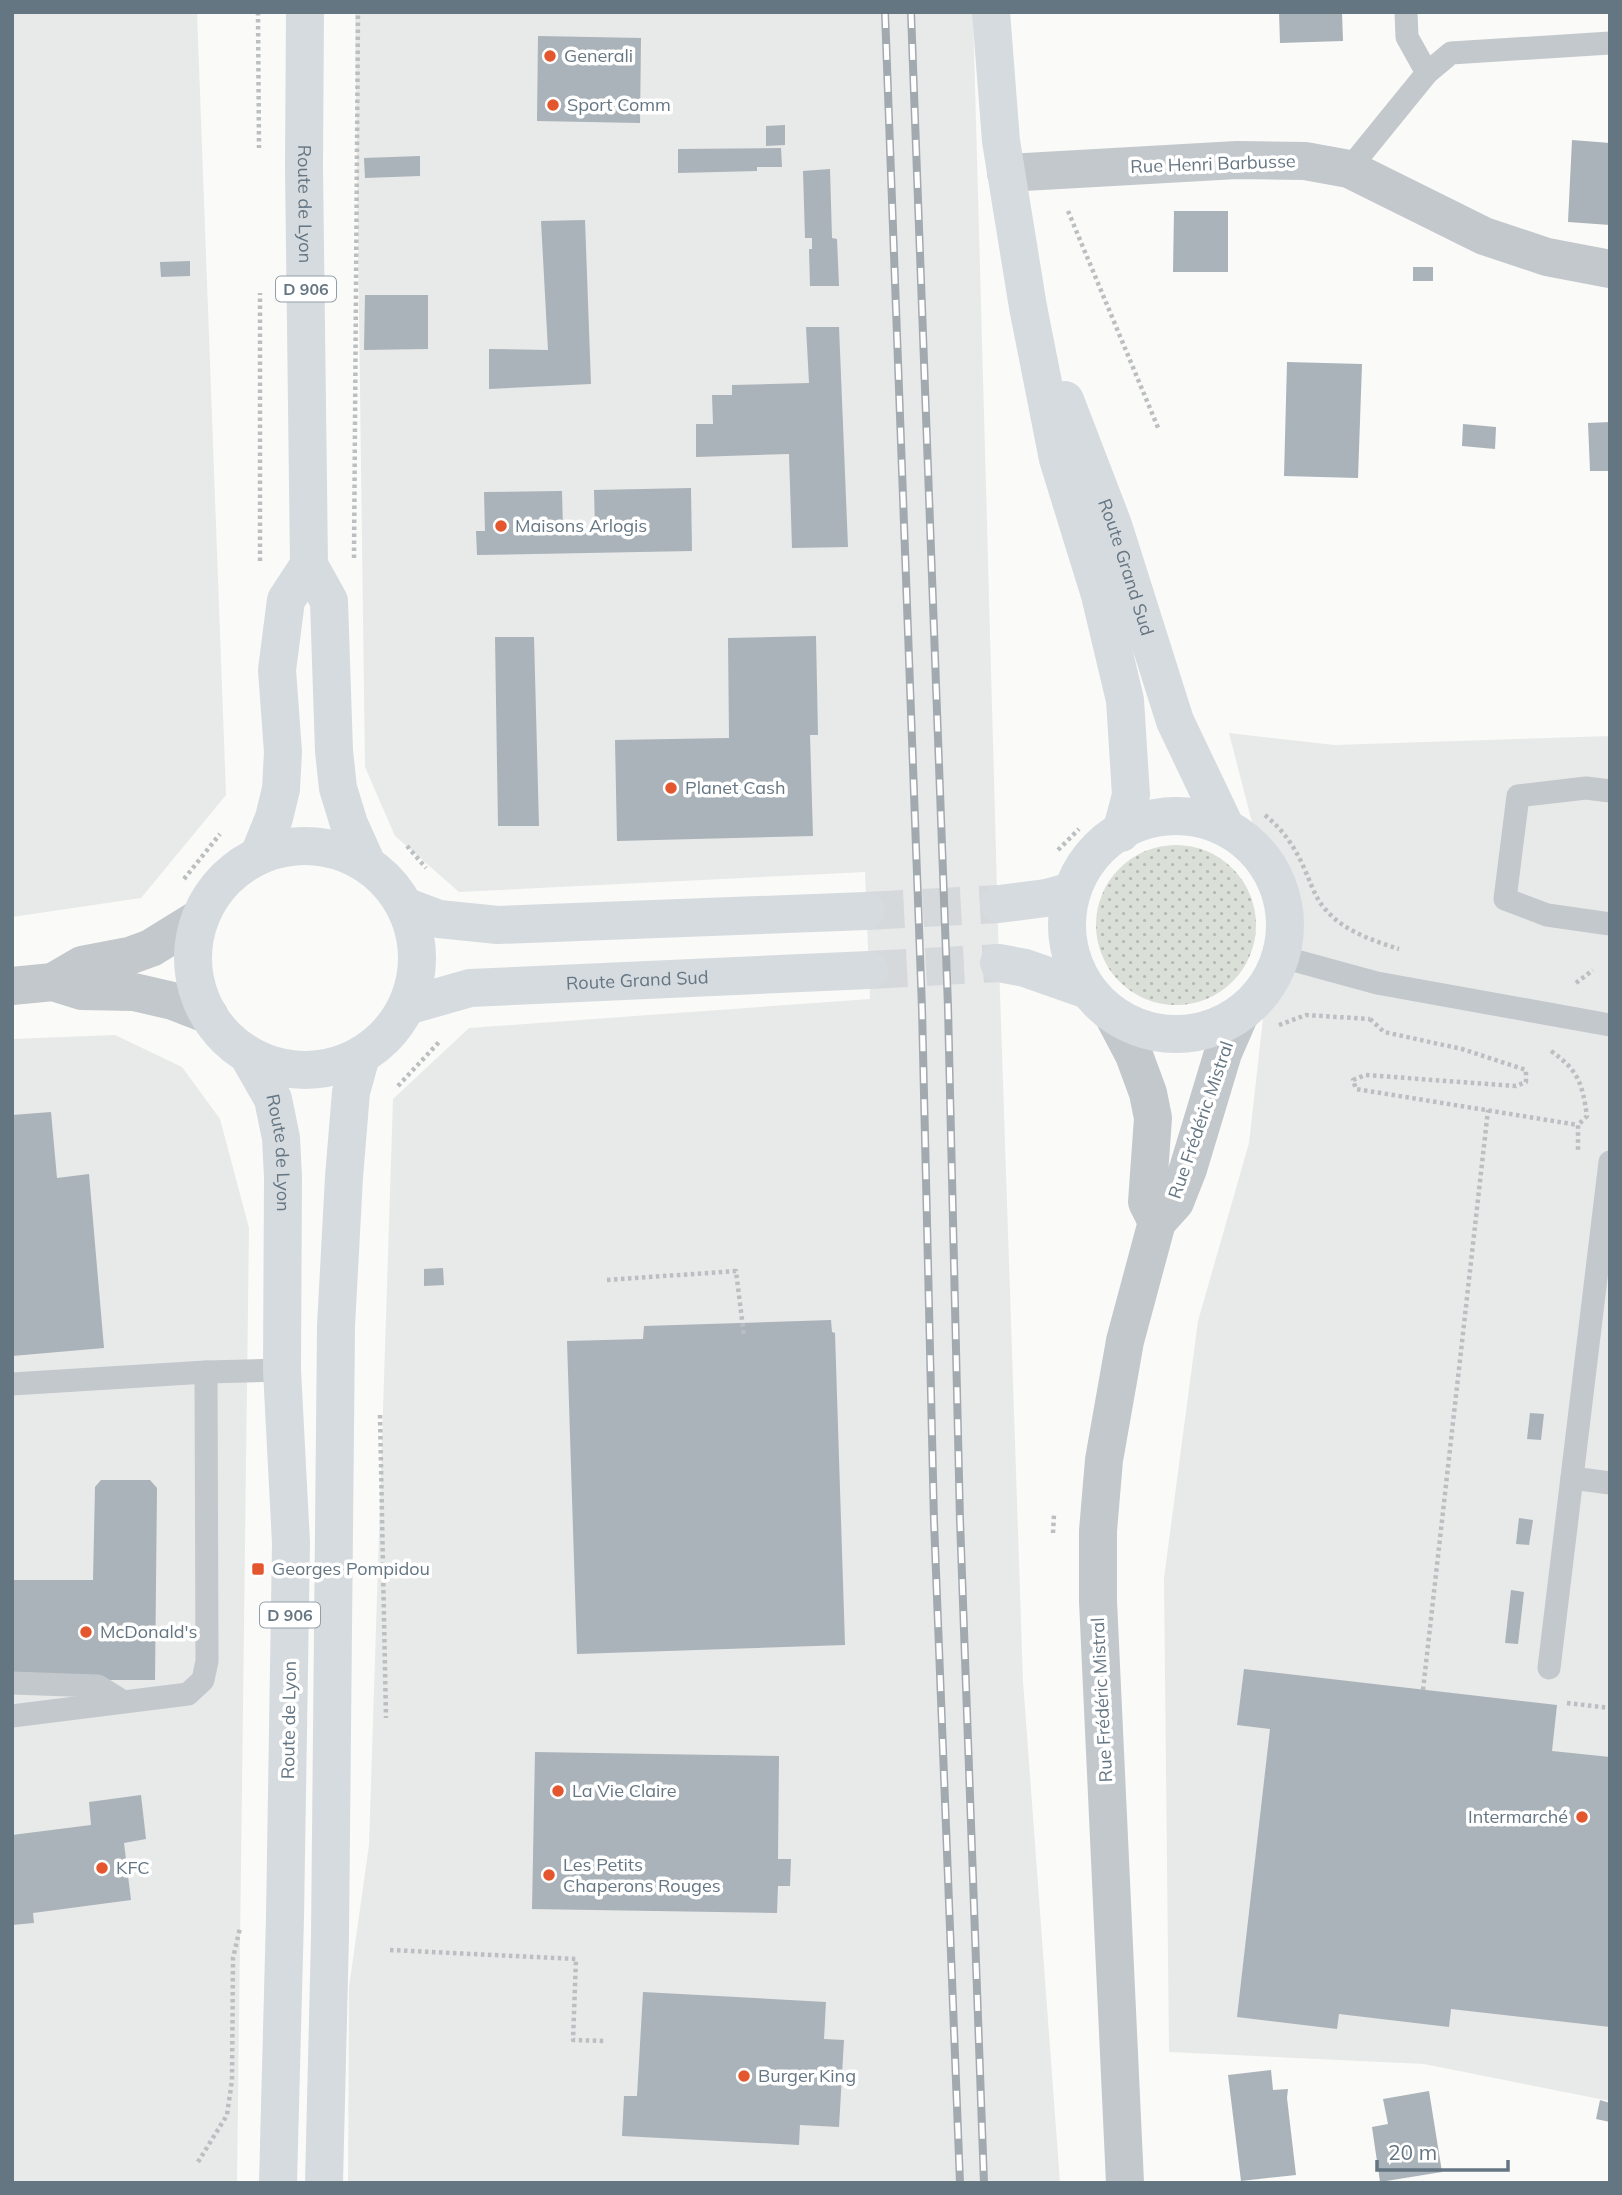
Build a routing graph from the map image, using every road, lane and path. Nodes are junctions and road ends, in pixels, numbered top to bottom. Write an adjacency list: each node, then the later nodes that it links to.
1 (258, 12): 8 (path)
2 (305, 12): 18 (main road, Route de Lyon / D 906)
3 (358, 12): 17 (path)
4 (991, 12): 11 (main road, Route Grand Sud)
5 (1406, 12): 7 (lane)
6 (1610, 43): 7 (lane)
7 (1427, 73): 9 (lane)
8 (259, 159)
9 (1349, 169): 10 (street, Rue Henri Barbusse); 12 (street, Rue Henri Barbusse)
10 (1048, 172): 11 (street, Rue Henri Barbusse); 15 (path)
11 (1006, 173): 14 (main road, Route Grand Sud)
12 (1610, 269)
13 (260, 286): 16 (path)
14 (1028, 307): 21 (main road, Route Grand Sud); 24 (main road, Route Grand Sud)
15 (1159, 430)
16 (260, 561)
17 (355, 562)
18 (309, 565): 26 (main road); 28 (main road, Route de Lyon / D 906)
19 (1610, 791): 36 (lane)
20 (1262, 813): 37 (path)
21 (1225, 826): 24 (main road); 38 (main road)
22 (226, 827): 30 (path)
23 (1081, 827): 27 (path)
24 (1121, 833): 31 (main road)
25 (400, 839): 29 (path)
26 (259, 855): 28 (main road); 35 (main road)
27 (1053, 855)
28 (367, 864): 33 (main road)
29 (429, 871)
30 (179, 885)
31 (1072, 891): 32 (main road); 43 (main road)
32 (999, 904)
33 (407, 907): 34 (main road); 44 (main road)
34 (866, 911)
35 (198, 919): 41 (street); 45 (main road)
36 (1610, 924)
37 (1385, 945)
38 (1282, 957): 48 (main road); 50 (lane)
39 (999, 963): 43 (main road)
40 (869, 970): 44 (main road, Route Grand Sud)
41 (53, 982): 42 (street); 45 (street)
42 (12, 986)
43 (1085, 989): 46 (main road)
44 (407, 1006): 54 (main road)
45 (209, 1015): 53 (main road)
46 (1114, 1017): 48 (main road); 60 (street, Rue Frédéric Mistral)
47 (1370, 1019): 48 (path); 49 (path); 56 (path)
48 (1256, 1021): 60 (street, Rue Frédéric Mistral)
49 (1382, 1021)
50 (1610, 1025)
51 (441, 1040): 55 (path)
52 (1539, 1047): 57 (path)
53 (247, 1055): 54 (main road); 63 (main road, Route de Lyon / D 906)
54 (361, 1056): 80 (main road, D 906)
55 (395, 1089)
56 (1488, 1110): 57 (path); 71 (path)
57 (1578, 1125): 58 (path)
58 (1577, 1156)
59 (1610, 1162): 67 (lane)
60 (1157, 1223): 81 (street, Rue Frédéric Mistral)
61 (607, 1280): 62 (path)
62 (744, 1336)
63 (282, 1370): 64 (lane); 79 (main road, Route de Lyon / D 906)
64 (206, 1372): 65 (lane); 72 (lane)
65 (12, 1384)
66 (380, 1411): 76 (path)
67 (1572, 1478): 68 (lane); 69 (lane)
68 (1610, 1483)
69 (1549, 1668)
70 (12, 1683): 72 (lane)
71 (1423, 1690)
72 (122, 1701): 75 (lane)
73 (1567, 1703): 74 (path)
74 (1610, 1707)
75 (12, 1716)
76 (386, 1718)
77 (390, 1950): 78 (path)
78 (605, 2041)
79 (278, 2183)
80 (324, 2183)
81 (1125, 2183)

